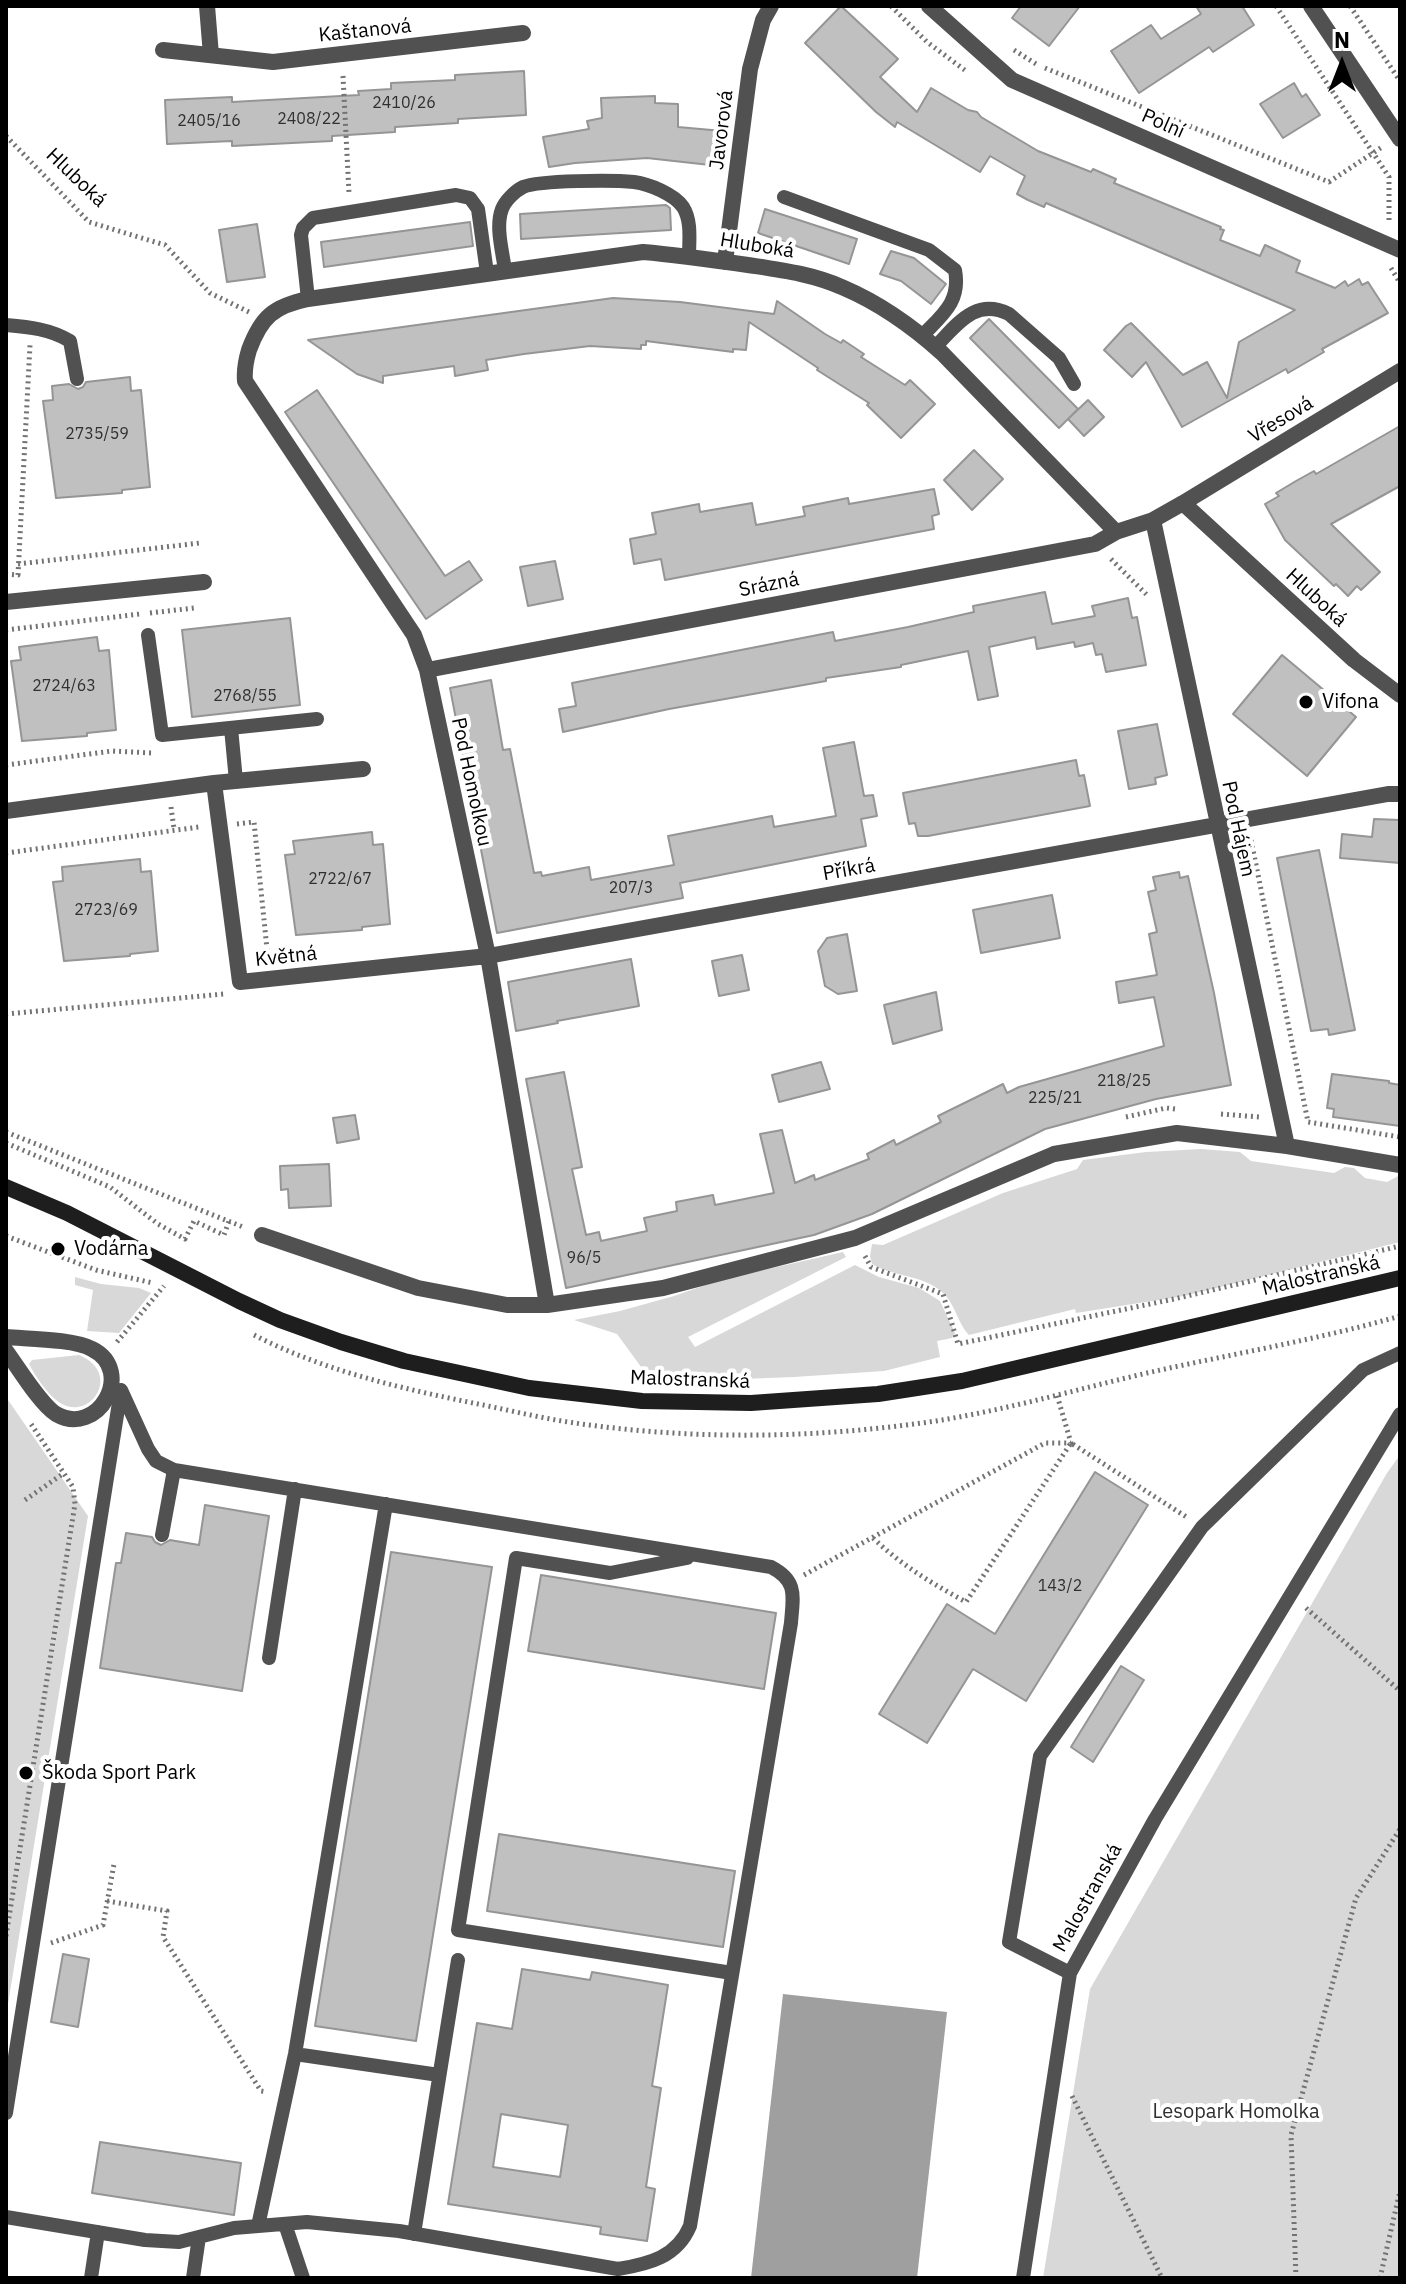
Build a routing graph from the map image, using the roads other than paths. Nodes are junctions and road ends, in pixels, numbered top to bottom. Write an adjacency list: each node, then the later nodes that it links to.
1 (207, 6): 7 (street)
2 (771, 6): 12 (street, Javorová)
3 (929, 6): 10 (street, Polní)
4 (1311, 6): 8 (street)
5 (523, 33): 7 (street, Kaštanová)
6 (163, 50): 7 (street, Kaštanová)
7 (211, 55)
8 (1399, 137)
9 (784, 197): 18 (lane)
10 (1394, 247)
11 (689, 256): 12 (street, Hluboká); 13 (street, Hluboká); 13 (lane)
12 (725, 262): 18 (street, Hluboká)
13 (505, 271): 14 (street, Hluboká)
14 (487, 273): 15 (street, Hluboká); 15 (lane)
15 (308, 299): 16 (street, Hluboká)
16 (264, 319): 29 (street, Pod Homolkou)
17 (6, 325): 21 (lane)
18 (922, 336): 19 (street, Hluboká)
19 (935, 347): 22 (lane); 25 (street, Hluboká)
20 (1400, 371): 23 (street, Vřesová)
21 (77, 379)
22 (1074, 384)
23 (1183, 503): 24 (street); 30 (street, Hluboká)
24 (1153, 520): 25 (street); 38 (street, Pod Hájem)
25 (1116, 532): 29 (street, Srázná)
26 (204, 582): 27 (street)
27 (6, 602)
28 (148, 635): 32 (lane)
29 (427, 670): 39 (street, Pod Homolkou)
30 (1400, 695)
31 (317, 719): 32 (lane)
32 (231, 728): 34 (lane)
33 (363, 769): 34 (street)
34 (236, 781): 35 (street)
35 (214, 783): 37 (street); 39 (street, Květná)
36 (1400, 794): 38 (street)
37 (6, 811)
38 (1216, 824): 39 (street, Příkrá); 40 (street, Pod Hájem)
39 (488, 956): 45 (street, Pod Homolkou)
40 (1287, 1146): 41 (street); 45 (street)
41 (1400, 1165)
42 (6, 1187): 44 (main road, Malostranská)
43 (262, 1235): 45 (street)
44 (1400, 1278)
45 (547, 1305)
46 (6, 1337): 49 (street)
47 (6, 1351): 49 (street)
48 (1400, 1353): 60 (lane)
49 (107, 1364): 50 (lane)
50 (121, 1390): 52 (lane); 63 (lane)
51 (1400, 1414): 60 (lane, Malostranská)
52 (174, 1470): 53 (lane); 55 (lane)
53 (295, 1489): 54 (lane); 57 (lane)
54 (386, 1504): 56 (lane); 61 (lane)
55 (162, 1535)
56 (699, 1555): 59 (lane); 59 (lane)
57 (269, 1658)
58 (458, 1960): 62 (lane)
59 (732, 1973): 70 (lane)
60 (1070, 1973): 75 (lane, Malostranská)
61 (295, 2054): 62 (lane); 66 (lane)
62 (439, 2075): 68 (lane)
63 (6, 2113)
64 (6, 2217): 67 (lane)
65 (285, 2224): 66 (lane); 68 (lane); 73 (lane)
66 (258, 2226): 69 (lane)
67 (98, 2232): 69 (lane); 71 (lane)
68 (414, 2234): 70 (lane)
69 (199, 2237): 72 (lane)
70 (644, 2265): 74 (lane)
71 (91, 2278)
72 (193, 2278)
73 (303, 2278)
74 (622, 2278)
75 (1023, 2278)

